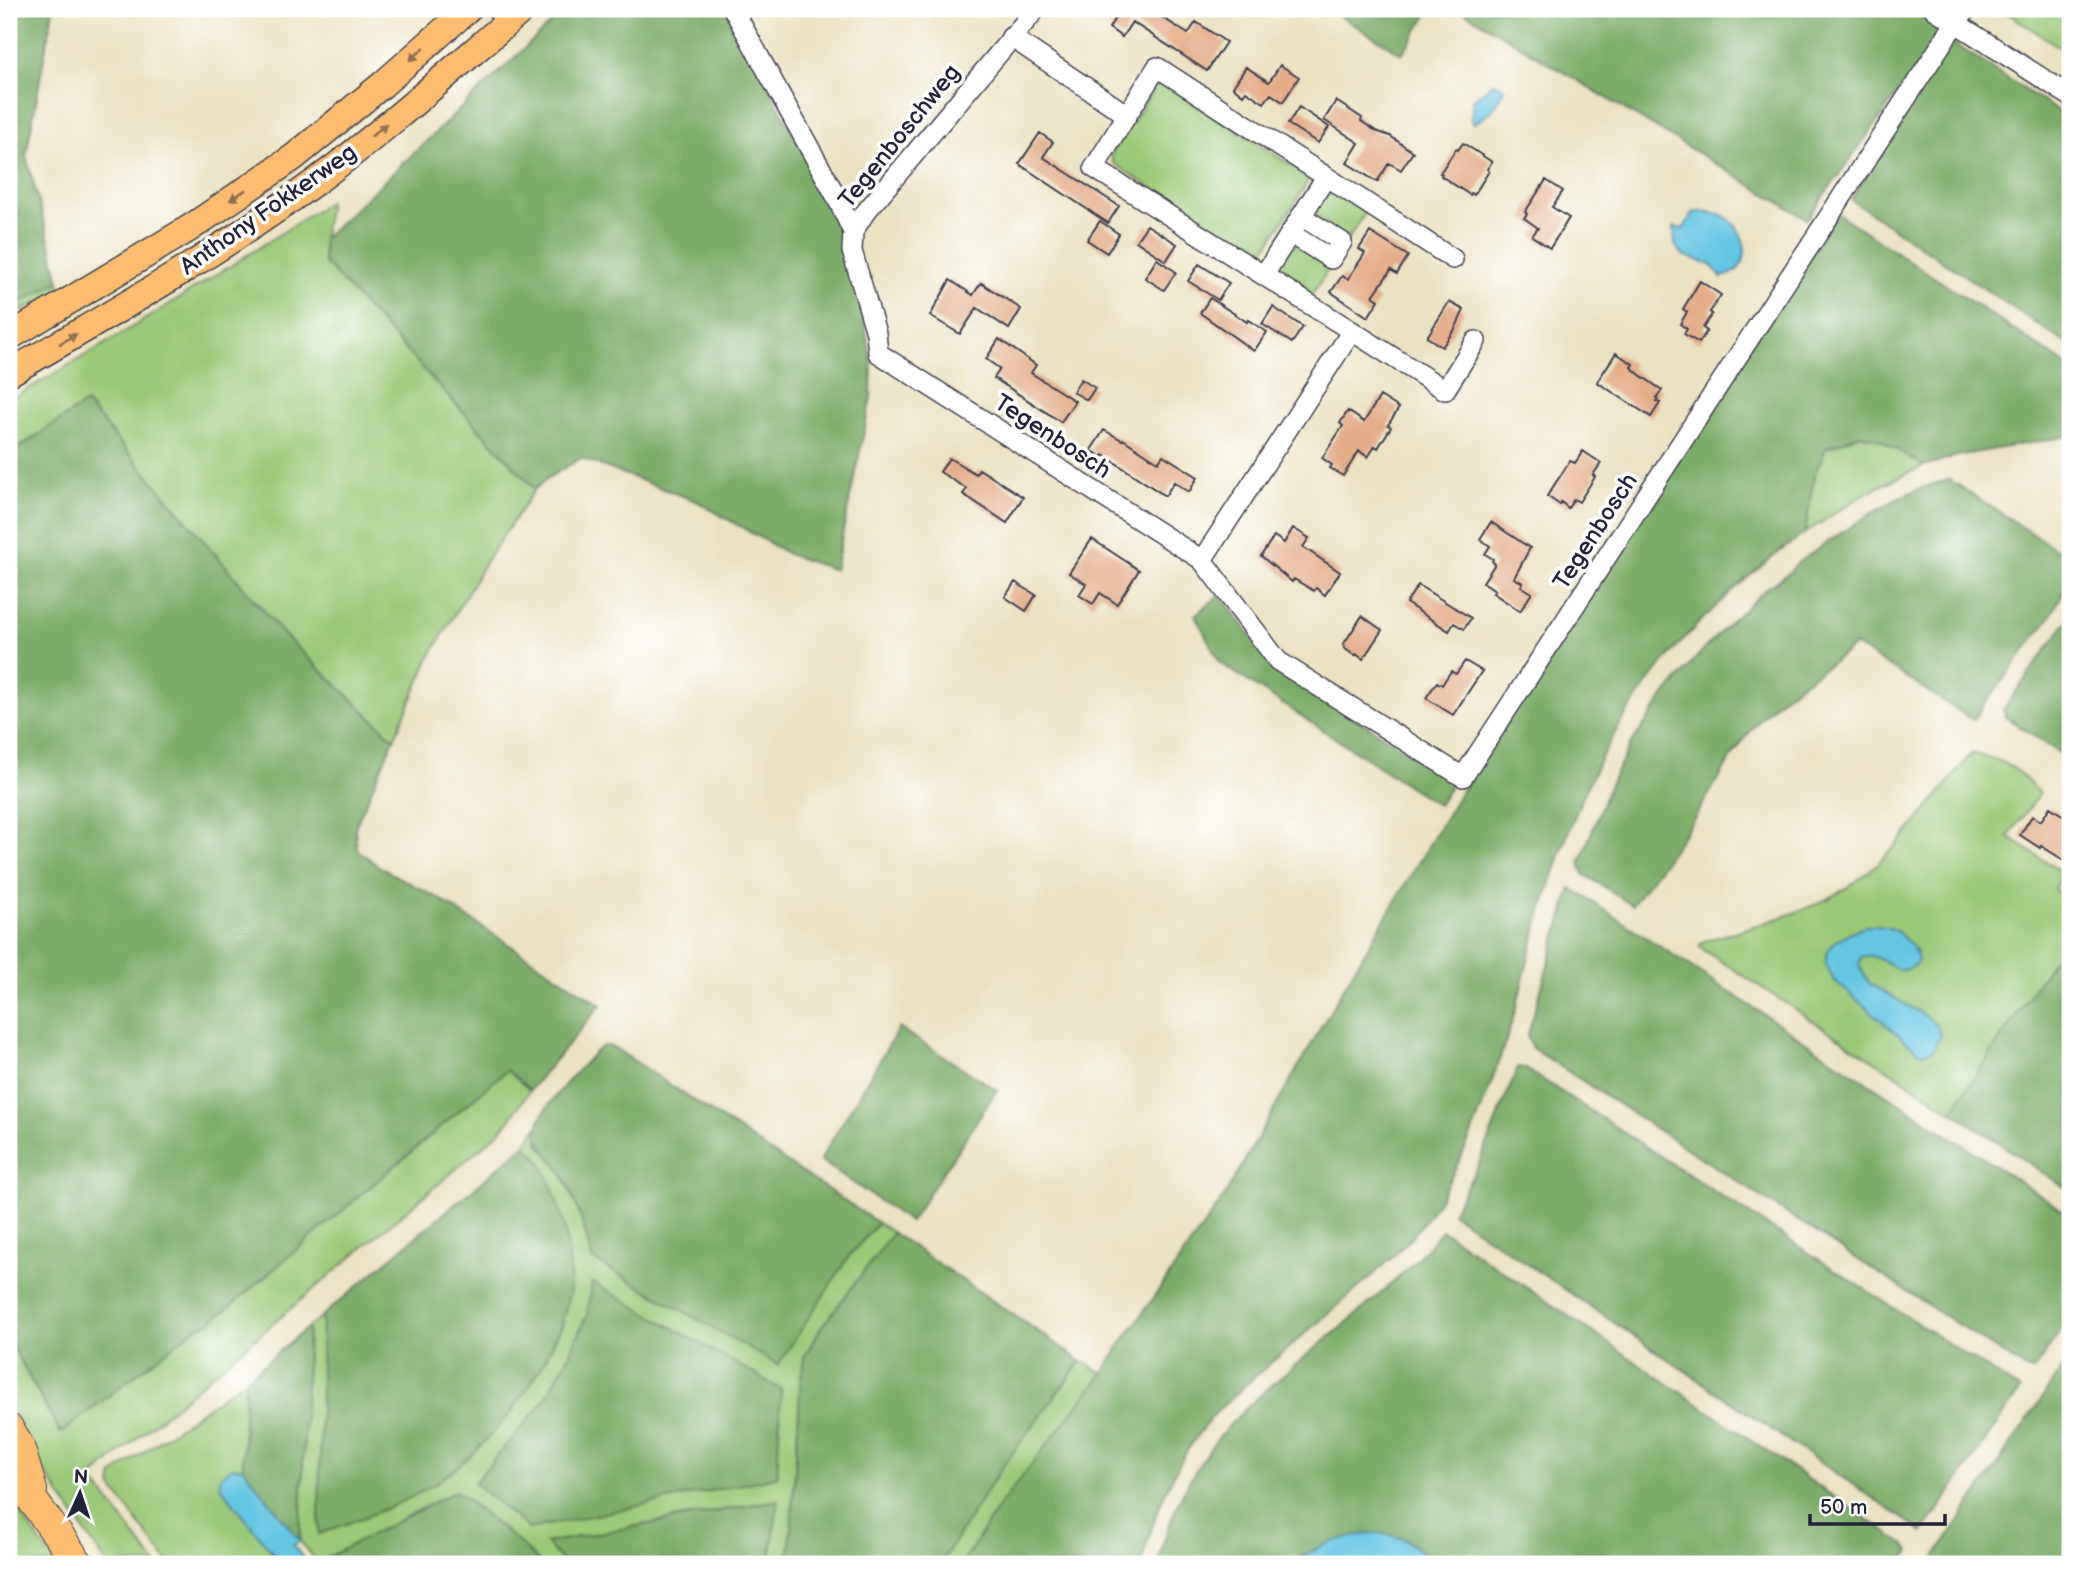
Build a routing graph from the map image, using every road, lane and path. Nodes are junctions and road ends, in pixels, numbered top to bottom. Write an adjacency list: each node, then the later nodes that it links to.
1 (468, 9): 15 (main road, Anthony Fokkerweg, one-way to 15)
2 (733, 9): 11 (street)
3 (1035, 9): 7 (street, Tegenboschweg)
4 (1934, 9): 6 (street)
5 (508, 11): 18 (main road, Anthony Fokkerweg, one-way to 5)
6 (1961, 16): 8 (street); 19 (street, Tegenbosch)
7 (1012, 37): 9 (street); 11 (street, Tegenboschweg)
8 (2070, 96)
9 (1127, 115): 10 (street); 13 (street)
10 (1326, 177): 12 (street); 13 (street)
11 (853, 232): 17 (street, Tegenboschweg)
12 (1453, 259)
13 (1264, 275): 14 (street)
14 (1352, 331): 16 (street); 19 (street)
15 (9, 337)
16 (1476, 341)
17 (878, 353): 19 (street, Tegenbosch)
18 (9, 373)
19 (1202, 560)
20 (9, 1429): 22 (highway)
21 (9, 1468): 22 (highway)
22 (39, 1510): 23 (highway)
23 (79, 1564)

